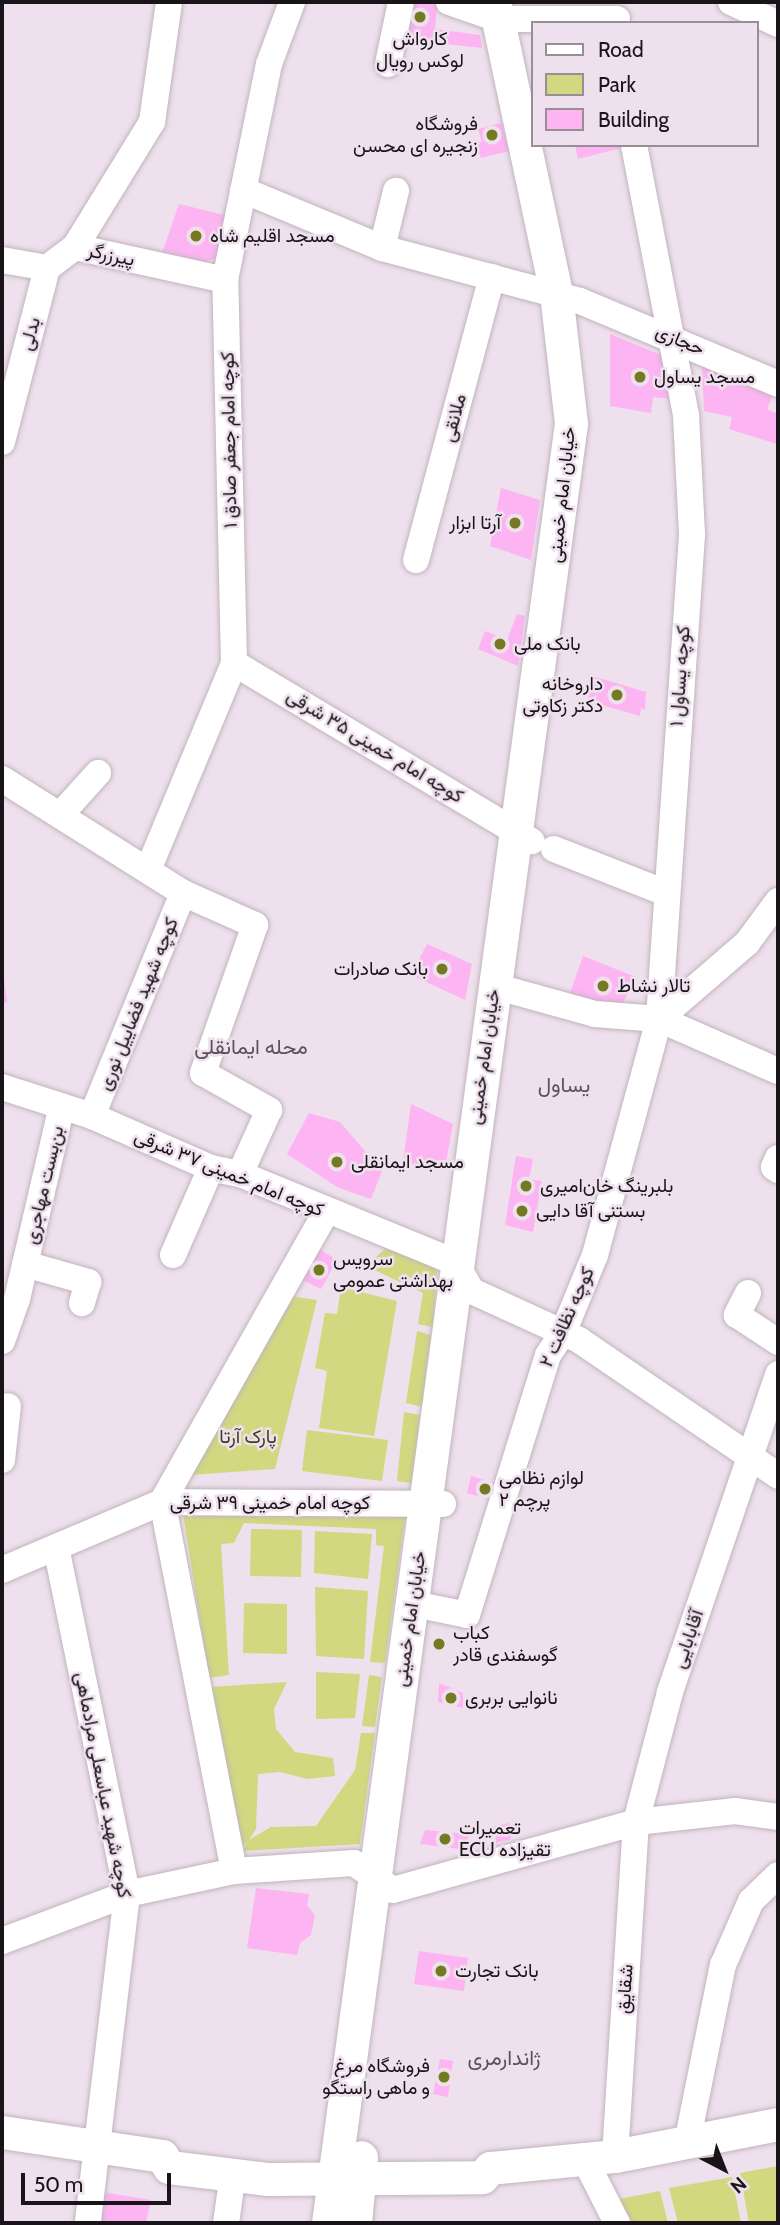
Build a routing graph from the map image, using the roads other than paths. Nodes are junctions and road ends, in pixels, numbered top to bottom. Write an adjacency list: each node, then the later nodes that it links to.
1 (169, 2): 13 (street)
2 (292, 2): 11 (street, کوچه امام جعفر صادق ۱)
3 (401, 2): 9 (street)
4 (449, 2): 6 (street)
5 (731, 2): 8 (street)
6 (496, 10): 7 (street); 19 (main road, خیابان امام خمینی)
7 (616, 14)
8 (778, 24)
9 (388, 64)
10 (634, 147): 20 (street, کوچه یساول ۱)
11 (243, 190): 14 (street, حجازی); 18 (street, کوچه امام جعفر صادق ۱)
12 (396, 191): 14 (street)
13 (75, 247): 16 (street, پیرزرگر); 18 (street, پیرزرگر)
14 (382, 248): 17 (street, حجازی)
15 (2, 260): 16 (street)
16 (47, 268): 22 (street, بدلی)
17 (492, 276): 19 (street, حجازی); 23 (street, ملانقی)
18 (226, 280): 24 (street, کوچه امام جعفر صادق ۱)
19 (568, 297): 20 (street, حجازی); 28 (main road, خیابان امام خمینی)
20 (671, 335): 21 (street, حجازی); 31 (street, کوچه یساول ۱)
21 (778, 384)
22 (2, 442)
23 (415, 560)
24 (234, 663): 28 (street, کوچه امام خمینی ۳۵ شرقی); 29 (street, کوچه امام جعفر صادق ۱)
25 (98, 773): 27 (street)
26 (2, 779): 27 (street)
27 (62, 813): 29 (street)
28 (534, 840): 31 (street, کوچه امام خمینی ۳۵ شرقی); 33 (main road, خیابان امام خمینی)
29 (148, 870): 30 (street)
30 (183, 893): 38 (street, کوچه شهید فضاییل نوری); 42 (street)
31 (666, 893): 34 (street, کوچه یساول ۱)
32 (778, 901): 34 (street)
33 (504, 988): 34 (street); 45 (main road, خیابان امام خمینی)
34 (659, 1019): 35 (street); 49 (street, کوچه نظافت ۲)
35 (778, 1071)
36 (2, 1087): 37 (street, کوچه امام خمینی ۳۷ شرقی)
37 (62, 1106): 38 (street, کوچه امام خمینی ۳۷ شرقی); 46 (street, بن‌بست مهاجری)
38 (92, 1116): 40 (street, کوچه امام خمینی ۳۷ شرقی)
39 (778, 1158): 41 (street)
40 (211, 1168): 42 (street, کوچه امام خمینی ۳۷ شرقی); 44 (street)
41 (778, 1170)
42 (240, 1174): 43 (street, کوچه امام خمینی ۳۷ شرقی)
43 (326, 1212): 45 (street, کوچه امام خمینی ۳۷ شرقی); 57 (street)
44 (173, 1255)
45 (456, 1262): 49 (street); 58 (main road, خیابان امام خمینی)
46 (25, 1264): 48 (street, بن‌بست مهاجری); 50 (street, بن‌بست مهاجری)
47 (748, 1293): 51 (street)
48 (82, 1303)
49 (563, 1333): 55 (street); 61 (street, کوچه نظافت ۲)
50 (2, 1341)
51 (778, 1342)
52 (778, 1374): 55 (street, آقابابایی)
53 (8, 1406): 54 (street)
54 (2, 1460)
55 (752, 1460): 56 (street); 63 (street, آقابابایی)
56 (778, 1476)
57 (162, 1502): 58 (street, کوچه امام خمینی ۳۹ شرقی); 59 (street, کوچه امام خمینی ۳۹ شرقی); 64 (street)
58 (434, 1503): 61 (main road, خیابان امام خمینی)
59 (56, 1547): 60 (street, کوچه امام خمینی ۳۹ شرقی); 67 (street, کوچه شهید عباسعلی مرادماهی)
60 (2, 1570)
61 (421, 1605): 66 (main road, خیابان امام خمینی)
62 (778, 1816): 63 (street)
63 (636, 1822): 66 (street); 74 (street, شقایق)
64 (234, 1871): 66 (street); 67 (street)
65 (778, 1875): 71 (street)
66 (383, 1882): 75 (main road, خیابان امام خمینی)
67 (127, 1895): 68 (street); 72 (street, کوچه شهید عباسعلی مرادماهی)
68 (2, 1941)
69 (778, 2124): 71 (main road)
70 (2, 2132): 72 (main road)
71 (688, 2138): 74 (main road)
72 (98, 2149): 73 (main road); 77 (street, کوچه شهید عباسعلی مرادماهی)
73 (162, 2156): 75 (main road); 76 (main road)
74 (600, 2158): 75 (main road); 81 (street)
75 (347, 2168): 76 (main road); 79 (main road, خیابان امام خمینی); 80 (main road, خیابان امام خمینی)
76 (233, 2175): 78 (street)
77 (88, 2223)
78 (226, 2223)
79 (328, 2223)
80 (355, 2223)
81 (617, 2223)

